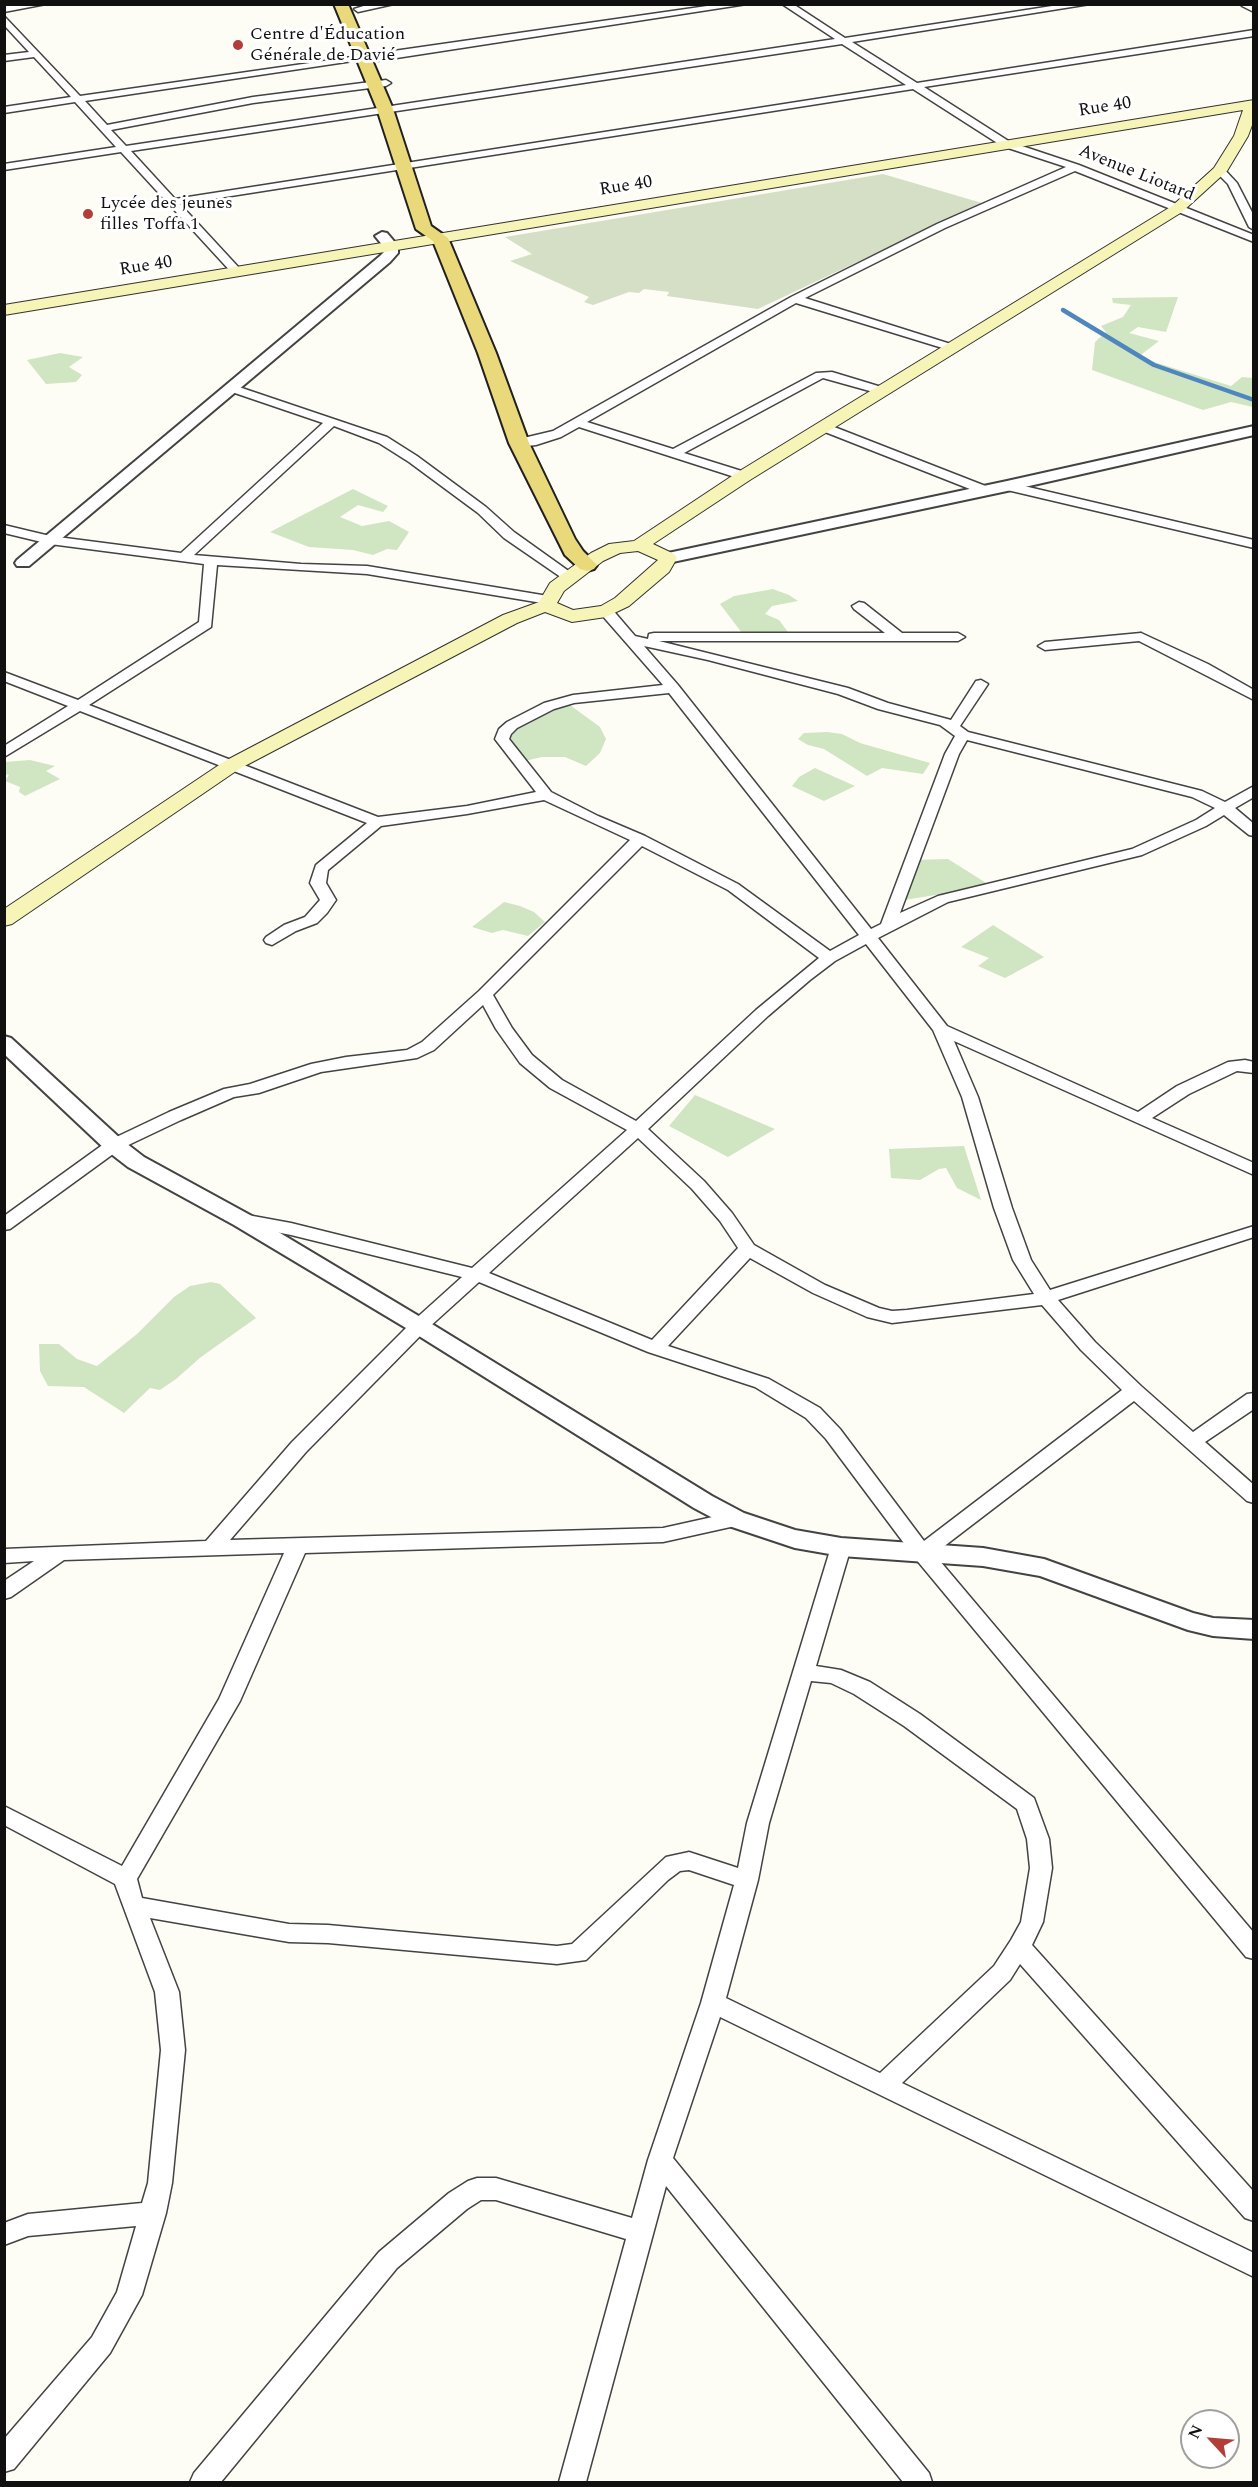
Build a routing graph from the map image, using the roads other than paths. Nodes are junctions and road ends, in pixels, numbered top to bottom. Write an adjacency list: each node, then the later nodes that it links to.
1 (42, 4): 9 (street)
2 (341, 4): 15 (main road)
3 (390, 4): 8 (street)
4 (743, 4): 15 (street)
5 (786, 4): 13 (street, Avenue Liotard)
6 (1086, 4): 13 (street)
7 (1245, 4): 10 (street)
8 (357, 7): 15 (main road)
9 (4, 9)
10 (1254, 9)
11 (4, 19): 14 (street)
12 (1254, 33): 18 (street)
13 (844, 41): 18 (street, Avenue Liotard); 21 (street)
14 (37, 54): 16 (street); 19 (street)
15 (373, 56): 17 (main road); 19 (street)
16 (4, 58)
17 (380, 84): 21 (main road); 23 (street)
18 (915, 86): 24 (street, Avenue Liotard); 28 (street)
19 (79, 99): 22 (street); 23 (street)
20 (1253, 101): 24 (main road, Rue 40); 25 (main road, Rue 40); 30 (main road)
21 (391, 109): 26 (street); 28 (main road)
22 (4, 110)
23 (105, 128): 26 (street)
24 (993, 135): 25 (street, Avenue Liotard); 35 (main road, Rue 40)
25 (1006, 144): 29 (street, Avenue Liotard); 35 (main road, Rue 40)
26 (124, 148): 27 (street); 32 (street)
27 (4, 166)
28 (411, 166): 31 (main road); 32 (street); 35 (main road)
29 (1075, 167): 33 (street, Avenue Liotard); 40 (street)
30 (1220, 171): 33 (main road); 34 (street)
31 (430, 198)
32 (173, 202): 38 (street)
33 (1177, 209): 36 (street, Avenue Liotard); 42 (main road)
34 (1254, 227)
35 (436, 228): 37 (main road, Rue 40); 49 (main road)
36 (1254, 238)
37 (387, 241): 38 (main road, Rue 40); 43 (street)
38 (232, 267): 39 (main road, Rue 40); 41 (main road, Rue 40)
39 (4, 299)
40 (795, 299): 42 (street); 46 (street)
41 (4, 310)
42 (953, 348): 44 (main road)
43 (230, 388): 45 (street); 55 (street)
44 (884, 391): 47 (main road); 50 (street)
45 (331, 422): 58 (street); 63 (street)
46 (579, 423): 49 (street); 50 (street)
47 (824, 427): 51 (main road); 53 (street)
48 (1254, 430): 52 (street)
49 (519, 442): 62 (main road)
50 (677, 452): 51 (street)
51 (744, 476): 57 (main road)
52 (1007, 486): 53 (street); 56 (street)
53 (984, 490): 59 (street)
54 (4, 529): 55 (street)
55 (50, 540): 58 (street); 61 (street)
56 (1254, 544)
57 (638, 546): 59 (main road); 62 (main road)
58 (184, 557): 60 (street)
59 (668, 558): 66 (main road)
60 (211, 561): 64 (street); 75 (street)
61 (23, 563)
62 (587, 565): 63 (main road)
63 (570, 577): 64 (main road)
64 (548, 602): 66 (main road); 78 (main road)
65 (859, 606): 67 (street)
66 (606, 611): 69 (street)
67 (897, 636): 68 (street); 69 (street)
68 (958, 637)
69 (631, 639): 73 (street); 76 (street)
70 (1045, 646): 74 (street)
71 (4, 676): 75 (street)
72 (981, 684): 76 (street)
73 (673, 688): 80 (street); 87 (street)
74 (1254, 696)
75 (78, 705): 77 (street); 78 (street)
76 (958, 731): 81 (street); 86 (street)
77 (4, 753)
78 (232, 765): 82 (street); 85 (main road)
79 (1254, 790): 81 (street)
80 (546, 795): 82 (street); 84 (street)
81 (1224, 807): 83 (street); 86 (street)
82 (378, 822): 88 (street)
83 (1254, 832)
84 (640, 838): 89 (street); 90 (street)
85 (4, 919)
86 (888, 926): 87 (street)
87 (870, 937): 89 (street); 91 (street)
88 (272, 940)
89 (829, 958): 95 (street)
90 (485, 994): 95 (street); 96 (street)
91 (941, 1029): 94 (street); 103 (street)
92 (4, 1042): 96 (street)
93 (1254, 1068): 94 (street)
94 (1140, 1118): 97 (street)
95 (638, 1129): 101 (street); 102 (street)
96 (114, 1145): 98 (street); 99 (street)
97 (1254, 1170)
98 (242, 1220): 102 (street); 104 (street)
99 (4, 1225)
100 (1254, 1231): 103 (street)
101 (748, 1250): 103 (street); 105 (street)
102 (477, 1275): 104 (street); 105 (street)
103 (1046, 1298): 106 (street)
104 (419, 1326): 110 (street); 113 (street)
105 (655, 1348): 114 (street)
106 (1134, 1391): 108 (street); 114 (street)
107 (1254, 1399): 108 (street)
108 (1191, 1442): 109 (street)
109 (1254, 1496)
110 (735, 1519): 111 (street); 112 (street)
111 (297, 1547): 113 (street); 121 (street)
112 (841, 1547): 114 (street); 119 (street)
113 (212, 1548): 116 (street)
114 (922, 1552): 118 (street); 125 (street)
115 (7, 1553): 116 (street)
116 (59, 1553): 117 (street)
117 (4, 1592)
118 (1254, 1630)
119 (803, 1672): 122 (street); 124 (street)
120 (4, 1814): 121 (street)
121 (126, 1879): 123 (street)
122 (747, 1880): 123 (street); 126 (street)
123 (135, 1906): 130 (street)
124 (1019, 1947): 127 (street); 129 (street)
125 (1254, 1950)
126 (713, 2003): 127 (street); 128 (street)
127 (883, 2086): 133 (street)
128 (660, 2160): 131 (street); 137 (street)
129 (1254, 2210)
130 (153, 2213): 132 (street); 134 (street)
131 (640, 2232): 135 (street); 136 (street)
132 (4, 2234)
133 (1254, 2266)
134 (4, 2460)
135 (204, 2482)
136 (573, 2482)
137 (919, 2482)

